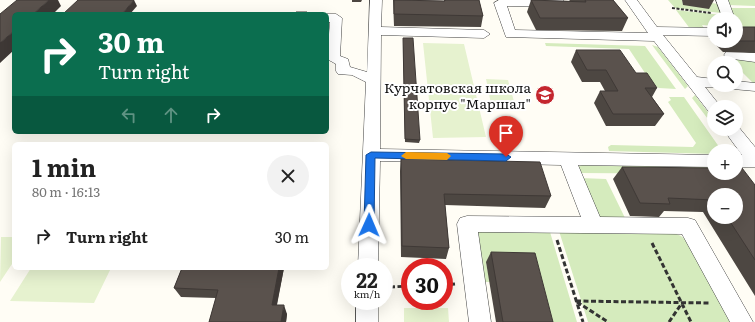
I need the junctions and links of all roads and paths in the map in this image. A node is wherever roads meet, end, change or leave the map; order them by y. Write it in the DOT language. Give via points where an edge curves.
graph roads {
  1 [pos="376,0"];
  2 [pos="557,0"];
  3 [pos="631,0"];
  4 [pos="722,0"];
  5 [pos="672,8"];
  6 [pos="726,12"];
  7 [pos="707,14"];
  8 [pos="329,18"];
  9 [pos="375,31"];
  10 [pos="707,32"];
  11 [pos="484,34"];
  12 [pos="655,34"];
  13 [pos="730,55"];
  14 [pos="755,58"];
  15 [pos="330,59"];
  16 [pos="374,80"];
  17 [pos="692,80"];
  18 [pos="707,82"];
  19 [pos="743,86"];
  20 [pos="755,87"];
  21 [pos="708,100"];
  22 [pos="736,136"];
  23 [pos="371,155"];
  24 [pos="567,158"];
  25 [pos="755,160"];
  26 [pos="707,161"];
  27 [pos="743,161"];
  28 [pos="553,225"];
  29 [pos="594,226"];
  30 [pos="644,226"];
  31 [pos="368,258"];
  32 [pos="576,301"];
  33 [pos="682,303"];
  34 [pos="731,303"];
  35 [pos="367,310"];
  36 [pos="367,322"];
  37 [pos="480,322"];
  38 [pos="583,322"];
  39 [pos="608,322"];
  40 [pos="669,322"];
  41 [pos="691,322"];
  42 [pos="742,322"];
  1 -- 9 [label="street"];
  2 -- 12 [label="street" via="559,4 500,3 510,34"];
  3 -- 12 [label="street"];
  4 -- 6 [label="street"];
  5 -- 7 [label="path"];
  8 -- 15 [label="street" via="336,18"];
  9 -- 11 [label="street"];
  9 -- 16 [label="street"];
  10 -- 12 [label="street"];
  12 -- 17 [label="street"];
  13 -- 14 [label="street"];
  15 -- 16 [label="street" via="343,62 343,71 354,71"];
  16 -- 23 [label="street"];
  17 -- 18 [label="street"];
  17 -- 21 [label="street"];
  19 -- 20 [label="street"];
  22 -- 25 [label="street"];
  23 -- 24 [label="street"];
  23 -- 31 [label="street"];
  24 -- 26 [label="street"];
  24 -- 29 [label="street"];
  25 -- 27 [label="street"];
  28 -- 29 [label="street"];
  28 -- 32 [label="path"];
  28 -- 37 [label="street" via="466,224"];
  29 -- 30 [label="street"];
  30 -- 33 [label="path"];
  30 -- 34 [label="street" via="688,226"];
  32 -- 33 [label="path"];
  32 -- 38 [label="path"];
  32 -- 39 [label="path"];
  33 -- 34 [label="path"];
  33 -- 40 [label="path"];
  33 -- 41 [label="path"];
  34 -- 42 [label="street"];
  35 -- 36 [label="street"];
}
